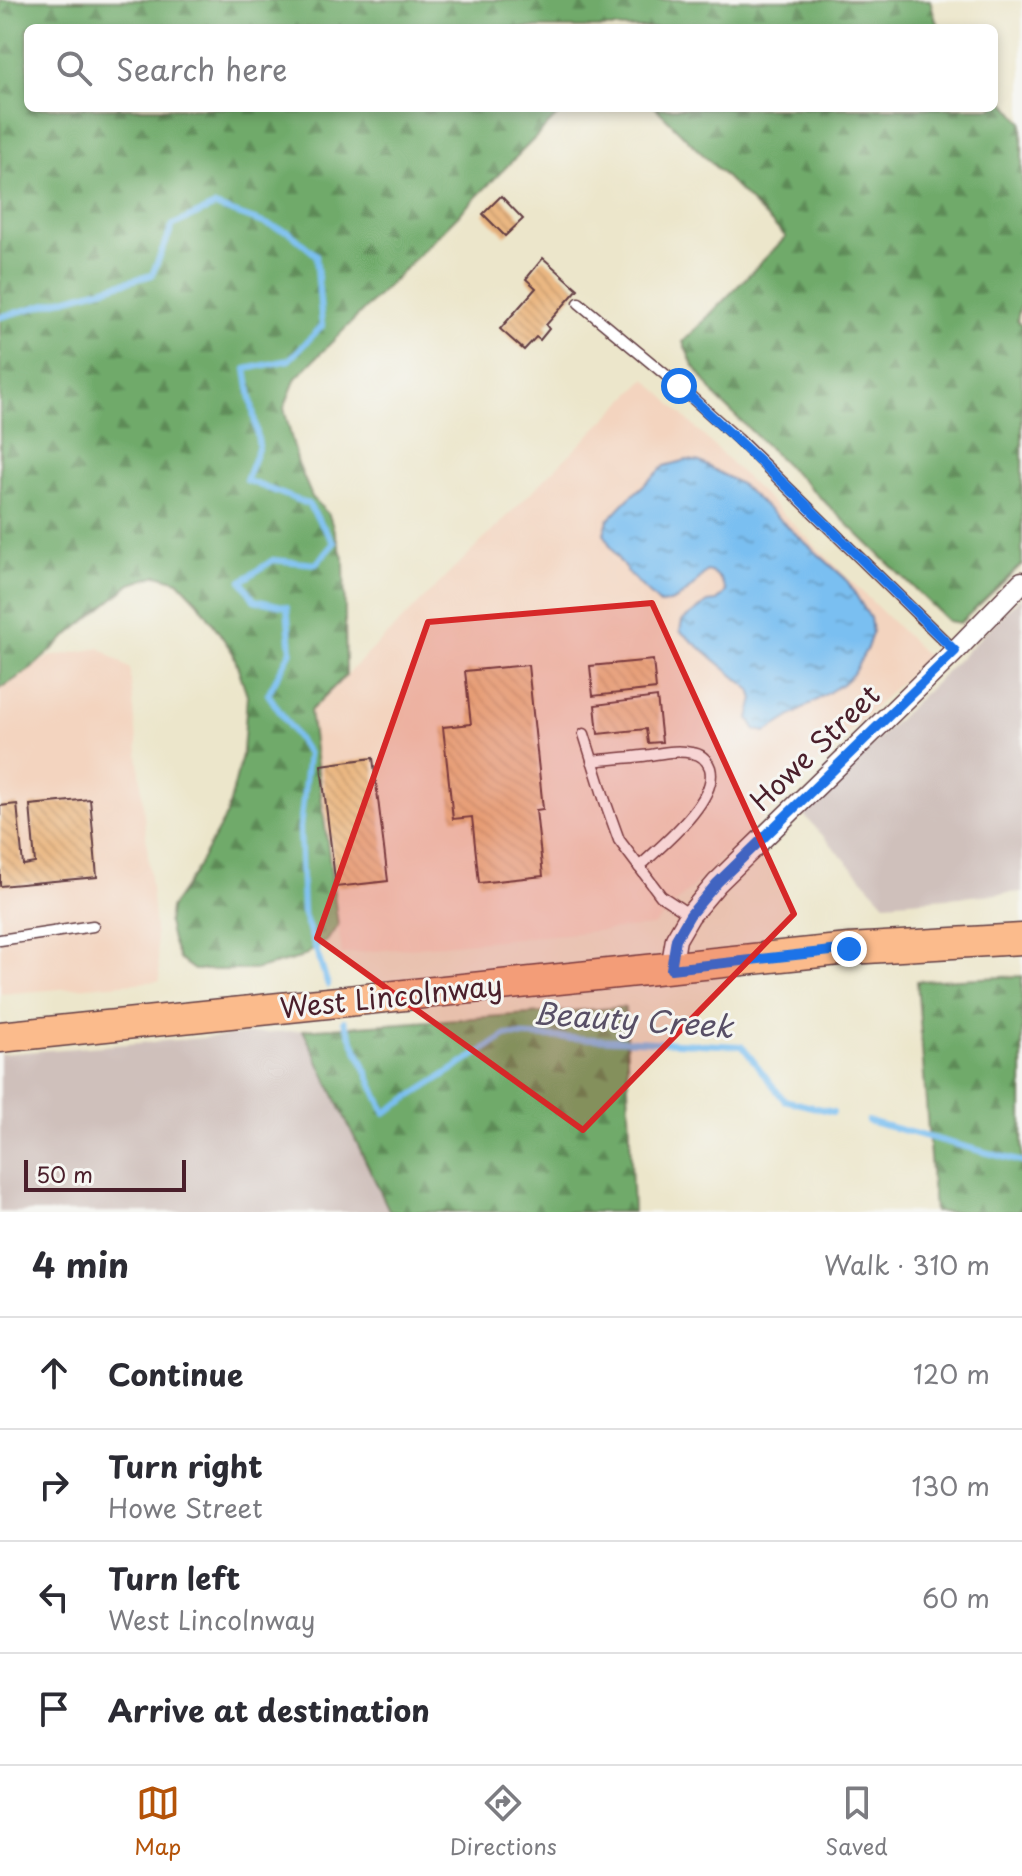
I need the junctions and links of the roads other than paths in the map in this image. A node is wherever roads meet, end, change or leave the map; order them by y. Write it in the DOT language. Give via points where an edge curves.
graph roads {
  1 [pos="579,303"];
  2 [pos="1022,582"];
  3 [pos="955,651"];
  4 [pos="584,734"];
  5 [pos="592,761"];
  6 [pos="639,867"];
  7 [pos="690,915"];
  8 [pos="93,926"];
  9 [pos="1022,939"];
  10 [pos="0,940"];
  11 [pos="671,969"];
  12 [pos="0,1037"];
  1 -- 3 [label="lane" via="738,439"];
  2 -- 3 [label="street, Howe Street"];
  3 -- 7 [label="street, Howe Street"];
  4 -- 5 [label="lane"];
  5 -- 6 [label="lane" via="619,840"];
  5 -- 6 [label="lane" via="673,751 695,753 709,765 707,792 696,811"];
  6 -- 7 [label="lane" via="661,896"];
  7 -- 11 [label="street, Howe Street" via="676,939"];
  8 -- 10 [label="lane"];
  9 -- 11 [label="main road, West Lincolnway" via="849,949"];
  11 -- 12 [label="main road, West Lincolnway"];
}
